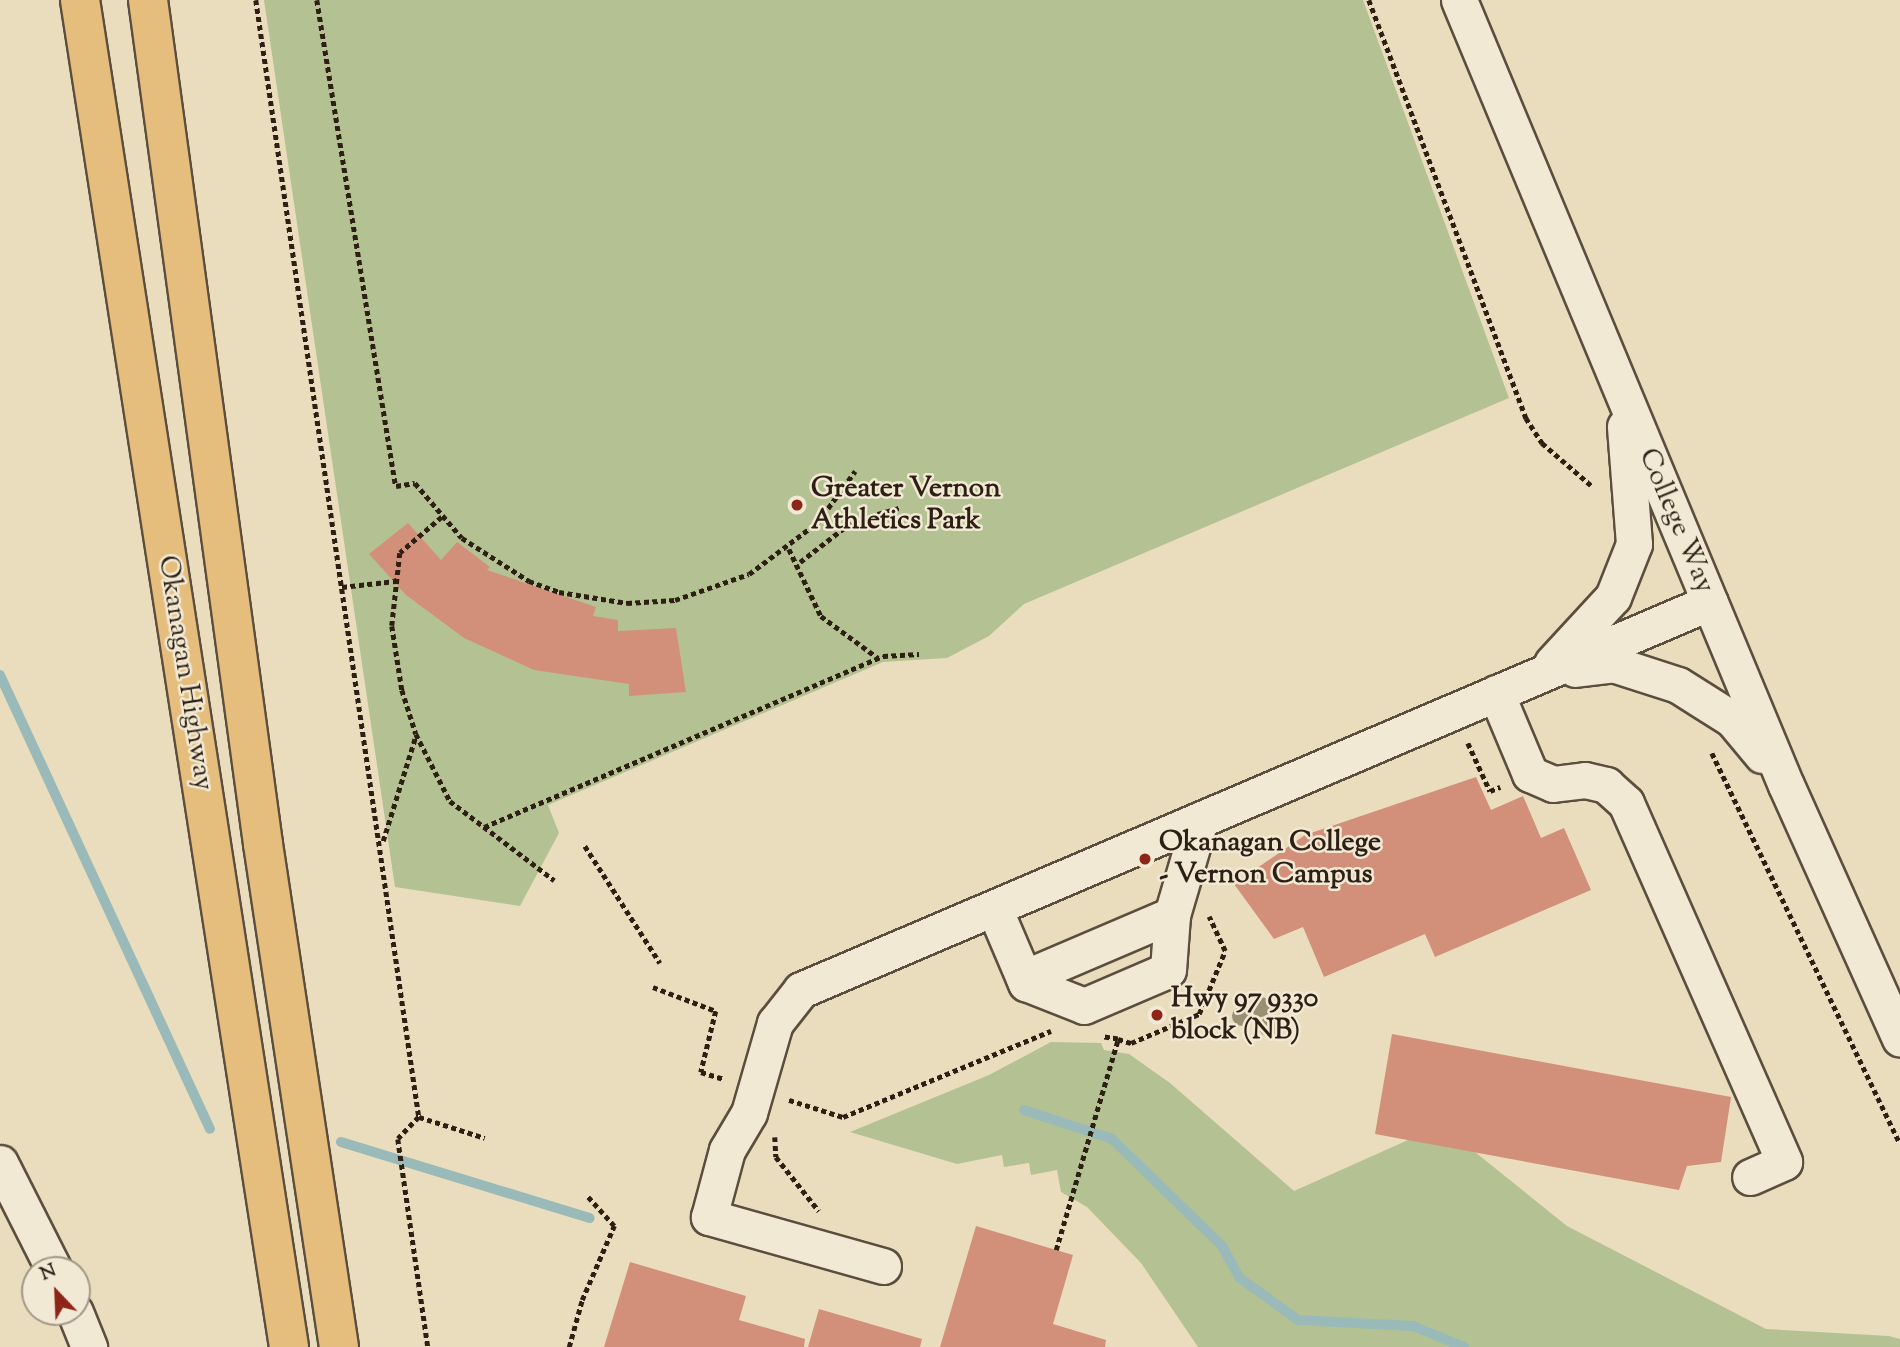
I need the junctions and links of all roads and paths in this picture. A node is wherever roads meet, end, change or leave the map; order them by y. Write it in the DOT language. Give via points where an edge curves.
graph roads {
  1 [pos="80,0"];
  2 [pos="148,0"];
  3 [pos="256,0"];
  4 [pos="317,0"];
  5 [pos="1459,0"];
  6 [pos="1622,394"];
  7 [pos="855,471"];
  8 [pos="899,508"];
  9 [pos="442,517"];
  10 [pos="789,549"];
  11 [pos="800,562"];
  12 [pos="396,581"];
  13 [pos="342,587"];
  14 [pos="1710,603"];
  15 [pos="919,654"];
  16 [pos="878,658"];
  17 [pos="1541,674"];
  18 [pos="1496,693"];
  19 [pos="416,734"];
  20 [pos="1456,748"];
  21 [pos="1530,774"];
  22 [pos="1786,785"];
  23 [pos="1200,820"];
  24 [pos="484,827"];
  25 [pos="383,843"];
  26 [pos="585,846"];
  27 [pos="554,880"];
  28 [pos="994,908"];
  29 [pos="1206,909"];
  30 [pos="1172,915"];
  31 [pos="660,963"];
  32 [pos="1024,978"];
  33 [pos="653,986"];
  34 [pos="1057,1029"];
  35 [pos="1093,1035"];
  36 [pos="1118,1039"];
  37 [pos="1900,1039"];
  38 [pos="701,1072"];
  39 [pos="786,1099"];
  40 [pos="749,1113"];
  41 [pos="419,1117"];
  42 [pos="485,1138"];
  43 [pos="0,1163"];
  44 [pos="1750,1177"];
  45 [pos="587,1196"];
  46 [pos="822,1249"];
  47 [pos="1056,1250"];
  48 [pos="47,1256"];
  49 [pos="883,1266"];
  50 [pos="81,1326"];
  51 [pos="89,1347"];
  52 [pos="289,1347"];
  53 [pos="339,1347"];
  54 [pos="428,1347"];
  55 [pos="569,1347"];
  1 -- 52 [label="highway, Okanagan Highway"];
  2 -- 53 [label="highway, Okanagan Highway" via="263,844"];
  3 -- 13 [label="path"];
  4 -- 9 [label="path" via="396,486 415,483"];
  5 -- 6 [label="street, College Way"];
  6 -- 14 [label="street, College Way"];
  6 -- 17 [label="street" via="1634,544 1613,597"];
  7 -- 10 [label="path" via="818,522"];
  8 -- 11 [label="path" via="853,521"];
  9 -- 10 [label="path" via="462,538 529,581 597,600 675,600 713,590"];
  9 -- 12 [label="path" via="400,553"];
  10 -- 11 [label="path"];
  11 -- 16 [label="path" via="821,616"];
  12 -- 13 [label="path"];
  12 -- 19 [label="path" via="391,626 401,690"];
  13 -- 25 [label="path"];
  14 -- 17 [label="street"];
  14 -- 22 [label="street, College Way"];
  15 -- 16 [label="path"];
  16 -- 24 [label="path"];
  17 -- 18 [label="street"];
  17 -- 22 [label="street" via="1613,664 1678,685 1732,719"];
  18 -- 21 [label="street"];
  18 -- 23 [label="street"];
  19 -- 24 [label="path" via="450,801"];
  19 -- 25 [label="path"];
  20 -- 21 [label="path" via="1469,743 1490,792"];
  21 -- 44 [label="street" via="1553,784 1585,779 1606,785 1626,803 1784,1162"];
  22 -- 37 [label="street, College Way"];
  23 -- 28 [label="street"];
  23 -- 30 [label="street"];
  24 -- 27 [label="path"];
  25 -- 41 [label="path"];
  26 -- 31 [label="path"];
  28 -- 32 [label="street"];
  28 -- 40 [label="street" via="801,990 775,1023"];
  29 -- 36 [label="path" via="1225,951 1199,1014 1131,1043"];
  30 -- 32 [label="street"];
  30 -- 32 [label="street" via="1168,970 1084,1006"];
  33 -- 38 [label="path" via="716,1011"];
  34 -- 39 [label="path" via="843,1117"];
  35 -- 36 [label="path"];
  36 -- 47 [label="path"];
  40 -- 46 [label="path" via="777,1139 776,1157 824,1217"];
  40 -- 46 [label="street" via="727,1150 709,1217"];
  41 -- 42 [label="path"];
  41 -- 54 [label="path" via="398,1139"];
  43 -- 48 [label="street"];
  45 -- 55 [label="path" via="614,1226 582,1300"];
  46 -- 49 [label="street"];
  50 -- 51 [label="street"];
}
